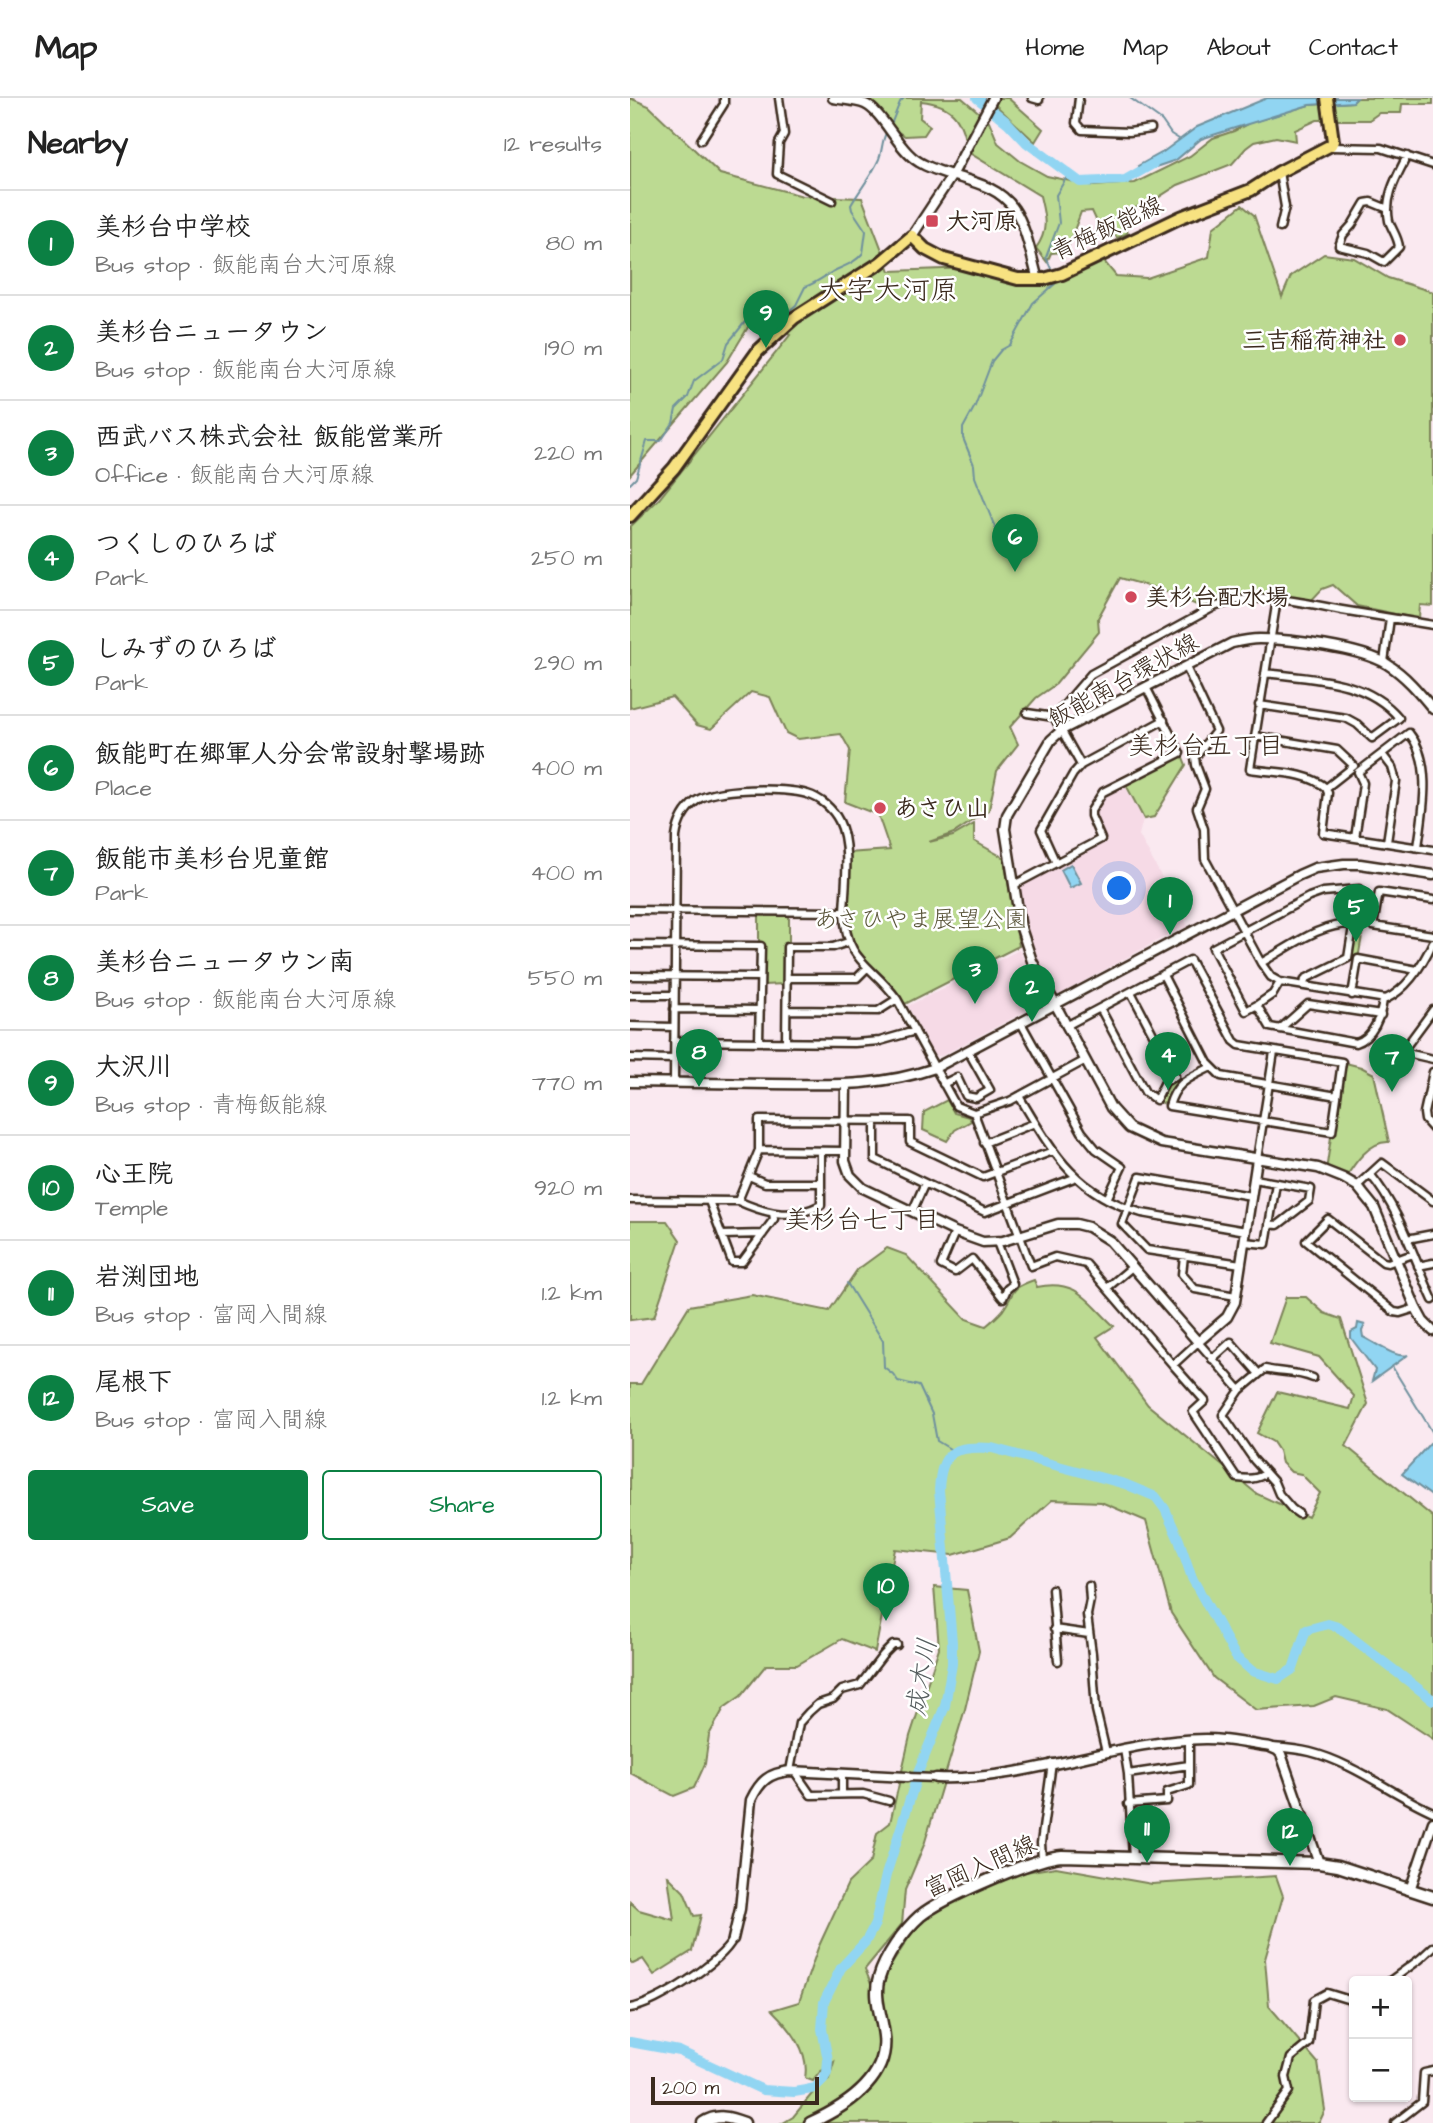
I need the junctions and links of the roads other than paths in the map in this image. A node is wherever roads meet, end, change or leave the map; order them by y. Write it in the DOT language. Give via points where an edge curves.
graph roads {
  1 [pos="724,98"];
  2 [pos="779,98"];
  3 [pos="833,98"];
  4 [pos="993,98"];
  5 [pos="1032,98"];
  6 [pos="1039,98"];
  7 [pos="1079,98"];
  8 [pos="1327,98"];
  9 [pos="846,99"];
  10 [pos="1151,129"];
  11 [pos="701,140"];
  12 [pos="1328,147"];
  13 [pos="1407,156"];
  14 [pos="1433,165"];
  15 [pos="1279,172"];
  16 [pos="953,174"];
  17 [pos="832,201"];
  18 [pos="1388,209"];
  19 [pos="1280,228"];
  20 [pos="912,236"];
  21 [pos="1043,279"];
  22 [pos="630,516"];
  23 [pos="1277,599"];
  24 [pos="1390,618"];
  25 [pos="1433,625"];
  26 [pos="1270,639"];
  27 [pos="1384,662"];
  28 [pos="1186,667"];
  29 [pos="1265,673"];
  30 [pos="1146,687"];
  31 [pos="1259,705"];
  32 [pos="1433,709"];
  33 [pos="1027,713"];
  34 [pos="1054,717"];
  35 [pos="1164,720"];
  36 [pos="1062,730"];
  37 [pos="1255,736"];
  38 [pos="1382,754"];
  39 [pos="1081,765"];
  40 [pos="1326,788"];
  41 [pos="1355,838"];
  42 [pos="1387,842"];
  43 [pos="1419,847"];
  44 [pos="1433,849"];
  45 [pos="1056,863"];
  46 [pos="1433,875"];
  47 [pos="1014,885"];
  48 [pos="1433,900"];
  49 [pos="1233,909"];
  50 [pos="630,910"];
  51 [pos="675,910"];
  52 [pos="844,912"];
  53 [pos="1354,924"];
  54 [pos="1244,931"];
  55 [pos="1433,935"];
  56 [pos="848,942"];
  57 [pos="1433,942"];
  58 [pos="630,945"];
  59 [pos="675,946"];
  60 [pos="1261,963"];
  61 [pos="867,968"];
  62 [pos="1417,970"];
  63 [pos="1163,975"];
  64 [pos="630,976"];
  65 [pos="674,976"];
  66 [pos="760,977"];
  67 [pos="787,978"];
  68 [pos="1280,982"];
  69 [pos="1304,986"];
  70 [pos="1131,992"];
  71 [pos="630,995"];
  72 [pos="674,995"];
  73 [pos="1352,995"];
  74 [pos="897,999"];
  75 [pos="1383,1000"];
  76 [pos="1055,1005"];
  77 [pos="1257,1005"];
  78 [pos="1100,1008"];
  79 [pos="674,1009"];
  80 [pos="760,1010"];
  81 [pos="787,1010"];
  82 [pos="1433,1010"];
  83 [pos="1381,1016"];
  84 [pos="1021,1023"];
  85 [pos="1066,1026"];
  86 [pos="630,1027"];
  87 [pos="674,1027"];
  88 [pos="1280,1029"];
  89 [pos="915,1031"];
  90 [pos="674,1041"];
  91 [pos="759,1042"];
  92 [pos="786,1042"];
  93 [pos="968,1051"];
  94 [pos="1274,1052"];
  95 [pos="630,1058"];
  96 [pos="674,1059"];
  97 [pos="1433,1059"];
  98 [pos="1084,1061"];
  99 [pos="1211,1067"];
  100 [pos="935,1068"];
  101 [pos="1433,1072"];
  102 [pos="1052,1079"];
  103 [pos="630,1082"];
  104 [pos="674,1083"];
  105 [pos="846,1084"];
  106 [pos="943,1084"];
  107 [pos="1269,1086"];
  108 [pos="1019,1096"];
  109 [pos="1337,1096"];
  110 [pos="974,1113"];
  111 [pos="1263,1120"];
  112 [pos="845,1121"];
  113 [pos="875,1121"];
  114 [pos="1035,1123"];
  115 [pos="1433,1129"];
  116 [pos="984,1143"];
  117 [pos="759,1150"];
  118 [pos="821,1151"];
  119 [pos="845,1151"];
  120 [pos="1053,1151"];
  121 [pos="1257,1159"];
  122 [pos="995,1173"];
  123 [pos="1370,1174"];
  124 [pos="749,1176"];
  125 [pos="1074,1178"];
  126 [pos="1254,1179"];
  127 [pos="821,1183"];
  128 [pos="925,1183"];
  129 [pos="1276,1183"];
  130 [pos="1357,1186"];
  131 [pos="1251,1196"];
  132 [pos="1107,1199"];
  133 [pos="630,1200"];
  134 [pos="709,1201"];
  135 [pos="738,1201"];
  136 [pos="1433,1201"];
  137 [pos="1007,1204"];
  138 [pos="1128,1209"];
  139 [pos="912,1212"];
  140 [pos="774,1213"];
  141 [pos="1269,1224"];
  142 [pos="1246,1231"];
  143 [pos="955,1232"];
  144 [pos="763,1234"];
  145 [pos="1433,1234"];
  146 [pos="722,1235"];
  147 [pos="1019,1237"];
  148 [pos="1407,1239"];
  149 [pos="997,1242"];
  150 [pos="1244,1242"];
  151 [pos="1413,1254"];
  152 [pos="1184,1256"];
  153 [pos="1396,1260"];
  154 [pos="1433,1263"];
  155 [pos="1241,1264"];
  156 [pos="1418,1266"];
  157 [pos="1132,1267"];
  158 [pos="1107,1288"];
  159 [pos="1236,1296"];
  160 [pos="1433,1298"];
  161 [pos="1416,1308"];
  162 [pos="1433,1331"];
  163 [pos="1198,1342"];
  164 [pos="1212,1359"];
  165 [pos="1172,1364"];
  166 [pos="1259,1374"];
  167 [pos="1313,1378"];
  168 [pos="1240,1391"];
  169 [pos="1266,1473"];
  170 [pos="1299,1514"];
  171 [pos="1089,1586"];
  172 [pos="1052,1589"];
  173 [pos="1055,1629"];
  174 [pos="1089,1634"];
  175 [pos="897,1645"];
  176 [pos="1058,1661"];
  177 [pos="1189,1740"];
  178 [pos="1270,1747"];
  179 [pos="1124,1749"];
  180 [pos="1106,1752"];
  181 [pos="1052,1763"];
  182 [pos="1189,1765"];
  183 [pos="792,1772"];
  184 [pos="842,1774"];
  185 [pos="1128,1774"];
  186 [pos="907,1777"];
  187 [pos="936,1778"];
  188 [pos="842,1794"];
  189 [pos="889,1801"];
  190 [pos="1128,1804"];
  191 [pos="1433,1812"];
  192 [pos="1433,1822"];
  193 [pos="1133,1858"];
  194 [pos="1042,1859"];
  195 [pos="1319,1863"];
  196 [pos="1410,1890"];
  197 [pos="1433,1897"];
  198 [pos="733,1939"];
  199 [pos="1433,1947"];
  200 [pos="1396,1976"];
  201 [pos="1349,2000"];
  202 [pos="630,2008"];
  203 [pos="1433,2071"];
  204 [pos="703,2123"];
  205 [pos="744,2123"];
  206 [pos="810,2123"];
  207 [pos="1266,2123"];
  208 [pos="1395,2123"];
  1 -- 11 [label="street"];
  2 -- 17 [label="street" via="784,134 777,174"];
  3 -- 9 [label="street"];
  4 -- 16 [label="street"];
  5 -- 6 [label="street"];
  7 -- 10 [label="street" via="1076,123 1082,130"];
  8 -- 12 [label="main road" via="1333,143"];
  9 -- 16 [label="street" via="869,106 918,162"];
  12 -- 13 [label="street" via="1374,147"];
  12 -- 15 [label="main road, 青梅飯能線"];
  13 -- 14 [label="street"];
  13 -- 18 [label="street" via="1391,189"];
  15 -- 19 [label="street" via="1285,207"];
  15 -- 21 [label="main road, 青梅飯能線" via="1251,190"];
  16 -- 20 [label="street"];
  16 -- 21 [label="street" via="986,188 1014,208"];
  18 -- 18 [label="street" via="1399,247 1384,262 1339,246 1365,203"];
  20 -- 21 [label="main road, 青梅飯能線" via="944,259 1018,279"];
  20 -- 22 [label="main road" via="769,340 674,468"];
  23 -- 24 [label="street"];
  23 -- 26 [label="street"];
  23 -- 34 [label="street" via="1247,598 1214,607 1091,674"];
  24 -- 25 [label="street"];
  24 -- 27 [label="street"];
  26 -- 27 [label="street, 飯能南台環状線" via="1357,652"];
  26 -- 28 [label="street, 飯能南台環状線" via="1232,643"];
  26 -- 29 [label="street"];
  27 -- 32 [label="street, 飯能南台環状線" via="1416,687"];
  28 -- 30 [label="street, 飯能南台環状線"];
  28 -- 49 [label="street" via="1215,727 1212,738 1195,757 1205,789 1198,813 1204,825 1205,859"];
  29 -- 31 [label="street"];
  29 -- 31 [label="street" via="1360,689 1378,698 1399,718 1372,738 1346,718"];
  30 -- 35 [label="street"];
  30 -- 36 [label="street, 飯能南台環状線"];
  31 -- 37 [label="street"];
  33 -- 34 [label="street"];
  34 -- 36 [label="street"];
  35 -- 39 [label="street"];
  35 -- 45 [label="street" via="1180,752 1103,792 1091,811 1101,839"];
  36 -- 39 [label="street"];
  36 -- 47 [label="street, 飯能南台環状線" via="1051,740 1007,815 1005,841"];
  37 -- 40 [label="street" via="1250,769 1303,777"];
  37 -- 40 [label="street" via="1338,750 1354,766"];
  38 -- 41 [label="street" via="1359,772 1363,783"];
  38 -- 42 [label="street" via="1396,782"];
  38 -- 43 [label="street" via="1409,733 1426,762"];
  39 -- 45 [label="street" via="1043,824 1043,838"];
  40 -- 41 [label="street" via="1323,833"];
  41 -- 42 [label="street"];
  42 -- 43 [label="street"];
  43 -- 44 [label="street"];
  45 -- 47 [label="street"];
  46 -- 49 [label="street" via="1360,864 1329,865"];
  47 -- 76 [label="street, 飯能南台環状線" via="1028,951"];
  48 -- 55 [label="street" via="1379,892 1373,926"];
  49 -- 54 [label="street"];
  49 -- 76 [label="street"];
  50 -- 51 [label="street"];
  51 -- 52 [label="street"];
  51 -- 52 [label="street" via="676,837 688,808 710,793 793,791 818,799 839,821 845,849"];
  51 -- 59 [label="street"];
  52 -- 56 [label="street"];
  53 -- 54 [label="street" via="1359,889 1339,889 1310,897"];
  53 -- 60 [label="street" via="1324,929"];
  53 -- 69 [label="street" via="1348,958 1305,979"];
  54 -- 60 [label="street"];
  54 -- 77 [label="street" via="1213,948 1246,1011"];
  56 -- 61 [label="street"];
  56 -- 67 [label="street" via="833,947 787,947"];
  57 -- 62 [label="street"];
  58 -- 59 [label="street"];
  59 -- 65 [label="street"];
  59 -- 66 [label="street" via="761,946"];
  60 -- 68 [label="street"];
  61 -- 67 [label="street" via="857,978"];
  61 -- 74 [label="street"];
  62 -- 73 [label="street" via="1359,959"];
  62 -- 75 [label="street" via="1396,994"];
  63 -- 70 [label="street"];
  63 -- 94 [label="street" via="1190,960 1234,1041"];
  63 -- 99 [label="street"];
  64 -- 65 [label="street"];
  65 -- 66 [label="street"];
  65 -- 72 [label="street"];
  66 -- 80 [label="street"];
  67 -- 81 [label="street"];
  68 -- 69 [label="street"];
  68 -- 77 [label="street" via="1273,995"];
  69 -- 73 [label="street"];
  70 -- 78 [label="street"];
  70 -- 78 [label="street" via="1175,1076 1165,1082 1156,1100 1145,1092"];
  71 -- 72 [label="street"];
  72 -- 79 [label="street"];
  73 -- 75 [label="street"];
  74 -- 81 [label="street" via="878,1011"];
  74 -- 89 [label="street"];
  75 -- 83 [label="street"];
  76 -- 84 [label="street"];
  76 -- 85 [label="street, 飯能南台環状線"];
  77 -- 88 [label="street" via="1270,1027"];
  78 -- 85 [label="street"];
  79 -- 80 [label="street"];
  79 -- 87 [label="street"];
  80 -- 91 [label="street"];
  81 -- 92 [label="street"];
  82 -- 97 [label="street" via="1402,1052"];
  83 -- 88 [label="street" via="1308,1004"];
  83 -- 88 [label="street" via="1367,1037 1356,1043"];
  84 -- 93 [label="street"];
  84 -- 102 [label="street"];
  85 -- 98 [label="street, 飯能南台環状線"];
  86 -- 87 [label="street"];
  87 -- 90 [label="street"];
  89 -- 92 [label="street" via="880,1041"];
  89 -- 100 [label="street"];
  90 -- 91 [label="street"];
  90 -- 96 [label="street"];
  91 -- 92 [label="street"];
  93 -- 100 [label="street"];
  93 -- 106 [label="street" via="990,1090 976,1098 967,1096 957,1077"];
  94 -- 107 [label="street"];
  94 -- 109 [label="street" via="1342,1062"];
  95 -- 96 [label="street"];
  96 -- 104 [label="street"];
  98 -- 102 [label="street"];
  98 -- 121 [label="street, 飯能南台環状線" via="1111,1108 1142,1136"];
  99 -- 107 [label="street" via="1229,1079"];
  99 -- 111 [label="street" via="1180,1084 1169,1106"];
  100 -- 105 [label="street" via="886,1082"];
  100 -- 106 [label="street"];
  101 -- 115 [label="street" via="1424,1113"];
  102 -- 108 [label="street"];
  102 -- 132 [label="street" via="1082,1132 1096,1149 1122,1167"];
  103 -- 104 [label="street"];
  104 -- 105 [label="street"];
  105 -- 112 [label="street"];
  106 -- 110 [label="street" via="958,1109"];
  107 -- 109 [label="street"];
  107 -- 111 [label="street"];
  108 -- 110 [label="street"];
  108 -- 114 [label="street"];
  109 -- 111 [label="street" via="1332,1132"];
  110 -- 116 [label="street"];
  111 -- 121 [label="street"];
  112 -- 113 [label="street"];
  112 -- 117 [label="street" via="759,1120"];
  112 -- 119 [label="street"];
  113 -- 122 [label="street" via="910,1121 910,1142 983,1177"];
  113 -- 128 [label="street" via="875,1159"];
  114 -- 116 [label="street"];
  114 -- 120 [label="street"];
  116 -- 122 [label="street"];
  117 -- 118 [label="street"];
  117 -- 124 [label="street"];
  118 -- 119 [label="street"];
  118 -- 127 [label="street"];
  119 -- 139 [label="street" via="846,1168 856,1183"];
  120 -- 122 [label="street"];
  120 -- 125 [label="street"];
  121 -- 126 [label="street"];
  121 -- 130 [label="street, 飯能南台環状線" via="1318,1168"];
  122 -- 137 [label="street"];
  123 -- 130 [label="street"];
  123 -- 136 [label="street" via="1382,1163"];
  123 -- 148 [label="street" via="1387,1193"];
  124 -- 127 [label="street" via="765,1182"];
  124 -- 135 [label="street"];
  125 -- 132 [label="street"];
  125 -- 137 [label="street"];
  126 -- 129 [label="street"];
  126 -- 131 [label="street"];
  127 -- 140 [label="street" via="821,1205 806,1213"];
  128 -- 137 [label="street" via="985,1212"];
  128 -- 139 [label="street"];
  129 -- 141 [label="street"];
  129 -- 141 [label="street" via="1311,1188 1309,1201 1278,1224"];
  130 -- 153 [label="street, 飯能南台環状線" via="1374,1207"];
  131 -- 138 [label="street" via="1140,1177"];
  131 -- 142 [label="street"];
  132 -- 138 [label="street"];
  133 -- 134 [label="street"];
  134 -- 135 [label="street"];
  134 -- 146 [label="street"];
  135 -- 140 [label="street"];
  137 -- 147 [label="street"];
  138 -- 142 [label="street"];
  138 -- 152 [label="street" via="1122,1224 1147,1250"];
  139 -- 143 [label="street"];
  140 -- 144 [label="street"];
  141 -- 150 [label="street" via="1266,1244"];
  142 -- 150 [label="street"];
  143 -- 149 [label="street"];
  143 -- 149 [label="street" via="941,1265 955,1272 972,1259 1003,1298 1013,1284"];
  144 -- 146 [label="street"];
  144 -- 146 [label="street" via="742,1262 732,1262"];
  145 -- 148 [label="street"];
  147 -- 149 [label="street"];
  147 -- 157 [label="street" via="1058,1224 1083,1226 1105,1237"];
  147 -- 158 [label="street" via="1031,1266 1055,1256 1086,1264"];
  148 -- 151 [label="street"];
  150 -- 155 [label="street"];
  151 -- 153 [label="street"];
  151 -- 156 [label="street"];
  152 -- 155 [label="street"];
  152 -- 159 [label="street" via="1182,1273 1195,1289"];
  153 -- 161 [label="street, 飯能南台環状線"];
  153 -- 161 [label="street" via="1383,1262 1328,1219 1306,1241 1394,1312"];
  154 -- 156 [label="street"];
  155 -- 159 [label="street"];
  156 -- 160 [label="street"];
  157 -- 158 [label="street"];
  157 -- 163 [label="street"];
  158 -- 165 [label="street"];
  159 -- 163 [label="street" via="1227,1317"];
  161 -- 162 [label="street, 飯能南台環状線"];
  163 -- 164 [label="street"];
  163 -- 165 [label="street"];
  164 -- 166 [label="street" via="1231,1342"];
  164 -- 168 [label="street"];
  165 -- 169 [label="street" via="1205,1401 1193,1412 1237,1478"];
  166 -- 167 [label="street" via="1265,1369"];
  166 -- 168 [label="street"];
  168 -- 169 [label="street" via="1223,1415"];
  169 -- 170 [label="street"];
  171 -- 174 [label="street"];
  172 -- 173 [label="street"];
  173 -- 174 [label="street"];
  173 -- 176 [label="street"];
  174 -- 180 [label="street" via="1096,1710"];
  175 -- 183 [label="street" via="892,1645 860,1685 842,1690 808,1712 799,1723"];
  177 -- 178 [label="street" via="1219,1739"];
  177 -- 179 [label="street"];
  177 -- 182 [label="street"];
  178 -- 191 [label="street" via="1311,1752"];
  178 -- 195 [label="street" via="1278,1750 1285,1766"];
  179 -- 180 [label="street"];
  179 -- 185 [label="street"];
  180 -- 181 [label="street"];
  181 -- 187 [label="street" via="969,1778"];
  181 -- 194 [label="street"];
  182 -- 185 [label="street"];
  182 -- 190 [label="street" via="1189,1785 1167,1791 1167,1801"];
  183 -- 184 [label="street"];
  183 -- 188 [label="street" via="811,1795"];
  183 -- 198 [label="street" via="766,1778 751,1800"];
  184 -- 186 [label="street"];
  184 -- 188 [label="street"];
  185 -- 190 [label="street"];
  186 -- 187 [label="street"];
  188 -- 189 [label="street"];
  190 -- 193 [label="street"];
  192 -- 196 [label="street"];
  193 -- 194 [label="main road, 富岡入間線"];
  193 -- 195 [label="main road, 富岡入間線"];
  194 -- 206 [label="main road, 富岡入間線" via="946,1900 918,1918 880,1976 877,1993 884,2045 878,2068 853,2099"];
  195 -- 196 [label="main road, 富岡入間線"];
  196 -- 197 [label="main road, 富岡入間線"];
  198 -- 202 [label="street" via="724,1953 654,2001"];
  199 -- 200 [label="street"];
  201 -- 207 [label="street" via="1327,1993 1314,2000 1309,2043 1292,2058 1286,2077 1289,2091"];
  203 -- 208 [label="street" via="1424,2073 1422,2102"];
  204 -- 205 [label="main road" via="722,2117"];
}
